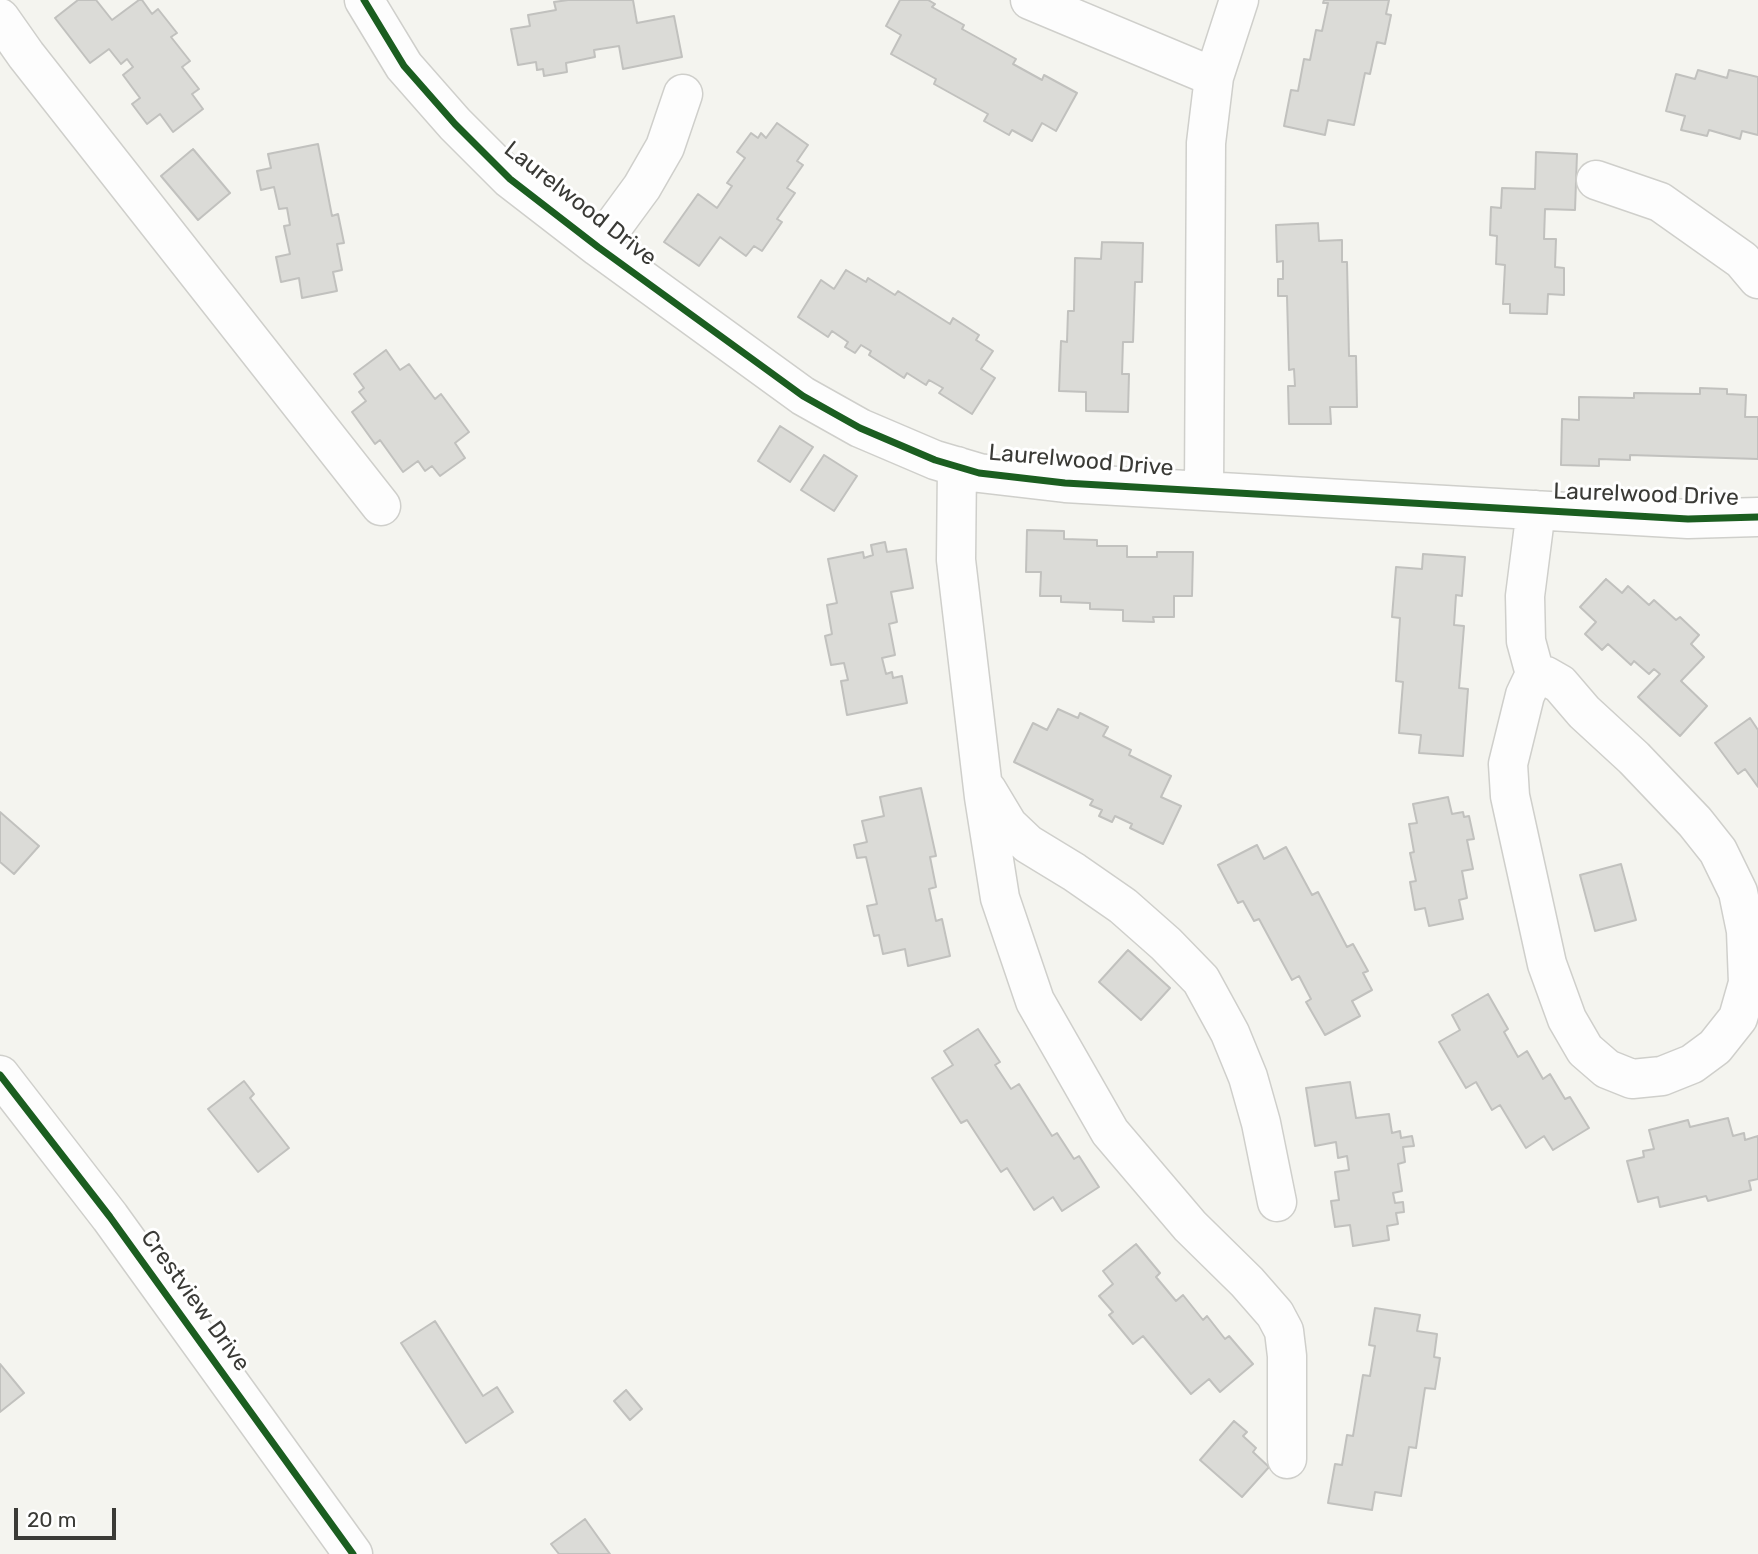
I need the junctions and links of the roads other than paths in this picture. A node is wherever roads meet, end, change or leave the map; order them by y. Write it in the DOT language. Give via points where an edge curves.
graph roads {
  1 [pos="364,0"];
  2 [pos="1030,0"];
  3 [pos="1239,0"];
  4 [pos="0,18"];
  5 [pos="1214,77"];
  6 [pos="683,94"];
  7 [pos="1596,180"];
  8 [pos="598,247"];
  9 [pos="1758,279"];
  10 [pos="957,466"];
  11 [pos="1204,491"];
  12 [pos="381,506"];
  13 [pos="1536,510"];
  14 [pos="1758,517"];
  15 [pos="1535,674"];
  16 [pos="983,783"];
  17 [pos="0,1075"];
  18 [pos="1278,1202"];
  19 [pos="1287,1459"];
  20 [pos="353,1554"];
  1 -- 8 [label="street, Laurelwood Drive" via="404,66 454,124 510,179"];
  2 -- 5 [label="street"];
  3 -- 5 [label="street"];
  4 -- 12 [label="street"];
  5 -- 11 [label="street" via="1206,143"];
  6 -- 8 [label="street" via="665,147"];
  7 -- 9 [label="street" via="1660,202 1742,260"];
  8 -- 10 [label="street, Laurelwood Drive" via="803,396 860,428"];
  10 -- 11 [label="street, Laurelwood Drive" via="1020,478"];
  10 -- 16 [label="street" via="956,560"];
  11 -- 13 [label="street, Laurelwood Drive"];
  13 -- 14 [label="street, Laurelwood Drive" via="1688,519"];
  13 -- 15 [label="street" via="1525,596 1526,640"];
  15 -- 15 [label="street" via="1525,695 1508,764 1510,796 1547,964 1567,1019 1585,1050 1607,1069 1632,1079 1662,1076 1692,1065 1738,1018 1748,983 1746,931 1738,892 1718,851 1695,822 1560,684"];
  16 -- 18 [label="street" via="1021,838 1123,906 1200,981 1230,1033 1248,1077"];
  16 -- 19 [label="street" via="1000,898 1035,1001 1110,1132 1189,1226 1275,1314 1284,1331"];
  17 -- 20 [label="street, Crestview Drive" via="110,1217"];
}
